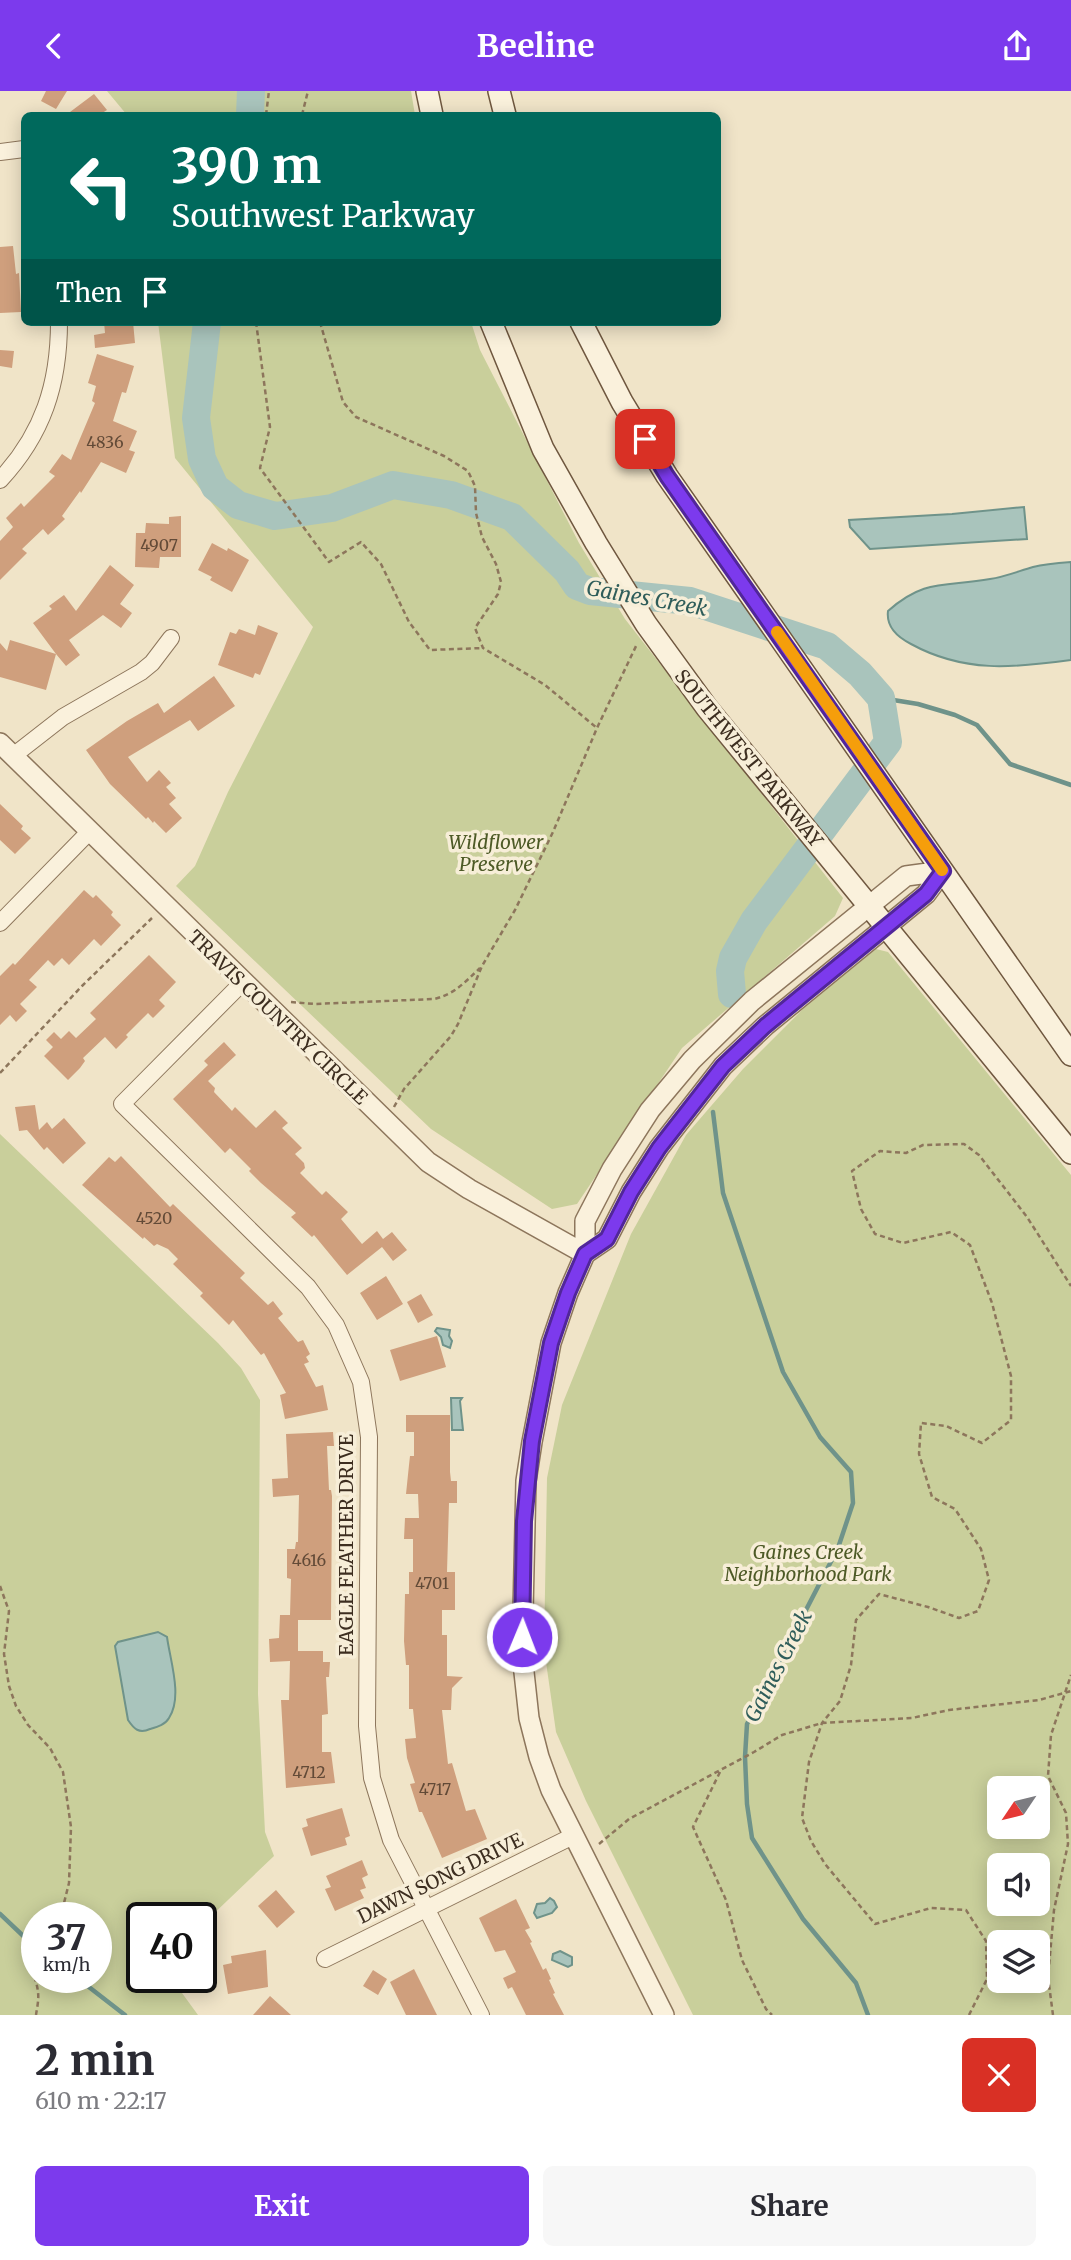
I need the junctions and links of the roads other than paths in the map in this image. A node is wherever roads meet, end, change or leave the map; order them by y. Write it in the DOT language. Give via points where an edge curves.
graph roads {
  1 [pos="427,91"];
  2 [pos="499,91"];
  3 [pos="431,112"];
  4 [pos="505,112"];
  5 [pos="21,149"];
  6 [pos="0,152"];
  7 [pos="59,326"];
  8 [pos="493,326"];
  9 [pos="582,326"];
  10 [pos="0,480"];
  11 [pos="171,638"];
  12 [pos="6,749"];
  13 [pos="90,831"];
  14 [pos="943,871"];
  15 [pos="868,905"];
  16 [pos="0,923"];
  17 [pos="885,928"];
  18 [pos="243,982"];
  19 [pos="1071,1055"];
  20 [pos="1071,1153"];
  21 [pos="585,1254"];
  22 [pos="573,1836"];
  23 [pos="426,1907"];
  24 [pos="325,1959"];
  25 [pos="481,2015"];
  26 [pos="664,2015"];
  1 -- 3 [label="main road"];
  2 -- 4 [label="main road"];
  5 -- 6 [label="street"];
  7 -- 10 [label="street" via="57,371 47,405 33,435"];
  8 -- 15 [label="main road, SOUTHWEST PARKWAY" via="543,449 642,617 707,708"];
  9 -- 14 [label="main road" via="667,476"];
  11 -- 12 [label="street" via="141,672"];
  12 -- 13 [label="street, TRAVIS COUNTRY CIRCLE"];
  13 -- 16 [label="street"];
  13 -- 18 [label="street, TRAVIS COUNTRY CIRCLE"];
  14 -- 15 [label="street" via="906,876"];
  14 -- 17 [label="street" via="926,894"];
  14 -- 19 [label="main road"];
  15 -- 17 [label="main road, SOUTHWEST PARKWAY"];
  15 -- 21 [label="street" via="752,1001 650,1110 585,1221"];
  17 -- 20 [label="main road, SOUTHWEST PARKWAY"];
  17 -- 21 [label="street" via="723,1066 659,1148 607,1239"];
  18 -- 21 [label="street, TRAVIS COUNTRY CIRCLE" via="428,1162"];
  18 -- 23 [label="street, EAGLE FEATHER DRIVE" via="122,1104 308,1287 336,1325 360,1382 369,1437 367,1726 372,1778 391,1839"];
  21 -- 22 [label="street" via="551,1343 526,1481 524,1546 522,1654 529,1718 538,1757"];
  22 -- 23 [label="street, DAWN SONG DRIVE"];
  22 -- 26 [label="street"];
  23 -- 24 [label="street, DAWN SONG DRIVE"];
  23 -- 25 [label="street, EAGLE FEATHER DRIVE"];
}
